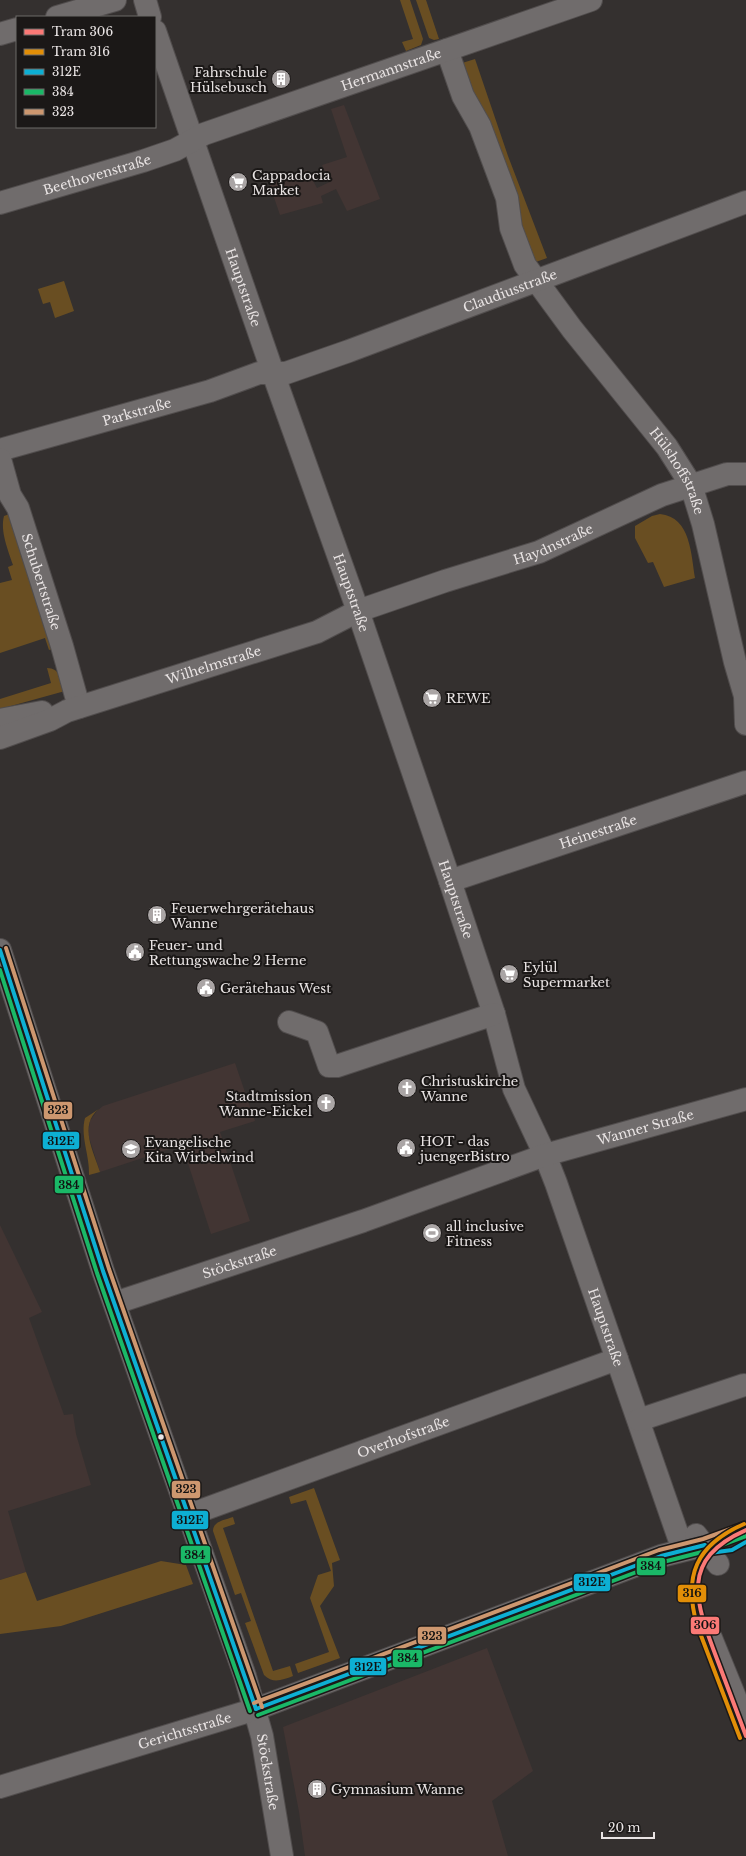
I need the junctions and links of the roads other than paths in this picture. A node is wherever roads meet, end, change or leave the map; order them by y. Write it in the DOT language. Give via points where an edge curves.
graph roads {
  1 [pos="115,0"];
  2 [pos="145,0"];
  3 [pos="591,0"];
  4 [pos="60,16"];
  5 [pos="150,16"];
  6 [pos="16,29"];
  7 [pos="0,34"];
  8 [pos="156,34"];
  9 [pos="447,50"];
  10 [pos="192,141"];
  11 [pos="746,202"];
  12 [pos="0,203"];
  13 [pos="537,280"];
  14 [pos="273,373"];
  15 [pos="0,450"];
  16 [pos="0,459"];
  17 [pos="746,474"];
  18 [pos="691,485"];
  19 [pos="358,611"];
  20 [pos="746,697"];
  21 [pos="73,709"];
  22 [pos="0,720"];
  23 [pos="746,724"];
  24 [pos="0,738"];
  25 [pos="746,782"];
  26 [pos="450,881"];
  27 [pos="0,950"];
  28 [pos="494,1014"];
  29 [pos="289,1022"];
  30 [pos="746,1099"];
  31 [pos="545,1155"];
  32 [pos="115,1303"];
  33 [pos="617,1359"];
  34 [pos="744,1385"];
  35 [pos="638,1420"];
  36 [pos="665,1499"];
  37 [pos="189,1515"];
  38 [pos="683,1550"];
  39 [pos="711,1554"];
  40 [pos="711,1638"];
  41 [pos="256,1709"];
  42 [pos="746,1724"];
  43 [pos="0,1787"];
  44 [pos="282,1856"];
  1 -- 4 [label="street"];
  2 -- 5 [label="street"];
  3 -- 9 [label="street, Hermannstraße"];
  6 -- 7 [label="street"];
  8 -- 10 [label="street, Hauptstraße"];
  9 -- 10 [label="street, Hermannstraße" via="204,134"];
  9 -- 13 [label="street, Hülshoffstraße" via="463,96 480,126 507,198 511,228 525,266"];
  10 -- 12 [label="street, Beethovenstraße" via="143,161"];
  10 -- 14 [label="street, Hauptstraße"];
  11 -- 13 [label="street, Claudiusstraße"];
  13 -- 14 [label="street, Claudiusstraße" via="286,373"];
  13 -- 18 [label="street, Hülshoffstraße" via="572,329 667,447"];
  14 -- 15 [label="street, Parkstraße" via="259,373 210,391"];
  14 -- 19 [label="street, Hauptstraße"];
  16 -- 21 [label="street, Schubertstraße" via="64,656"];
  17 -- 18 [label="street, Haydnstraße" via="727,474"];
  18 -- 19 [label="street, Haydnstraße" via="649,501 539,552"];
  18 -- 20 [label="street, Hülshoffstraße"];
  19 -- 21 [label="street, Wilhelmstraße" via="317,632"];
  19 -- 26 [label="street, Hauptstraße"];
  20 -- 23 [label="street, Hülshoffstraße"];
  21 -- 22 [label="street, Wilhelmstraße" via="43,711"];
  21 -- 24 [label="street, Wilhelmstraße"];
  25 -- 26 [label="street, Heinestraße"];
  26 -- 28 [label="street, Hauptstraße"];
  27 -- 32 [label="street, Stöckstraße"];
  28 -- 29 [label="street" via="336,1066 329,1066 317,1032"];
  28 -- 31 [label="street, Hauptstraße" via="514,1089"];
  30 -- 31 [label="street, Wanner Straße"];
  31 -- 32 [label="street, Stöckstraße" via="363,1221"];
  31 -- 33 [label="street, Hauptstraße"];
  32 -- 37 [label="street, Stöckstraße"];
  33 -- 35 [label="street, Hauptstraße"];
  33 -- 37 [label="street, Overhofstraße"];
  34 -- 35 [label="street"];
  35 -- 36 [label="street, Hauptstraße"];
  36 -- 38 [label="street, Hauptstraße"];
  36 -- 39 [label="street, Hauptstraße"];
  37 -- 41 [label="street, Stöckstraße"];
  38 -- 39 [label="street, Gerichtsstraße"];
  38 -- 41 [label="street, Gerichtsstraße" via="661,1556"];
  40 -- 42 [label="street"];
  41 -- 43 [label="street, Gerichtsstraße"];
  41 -- 44 [label="street, Stöckstraße"];
}
